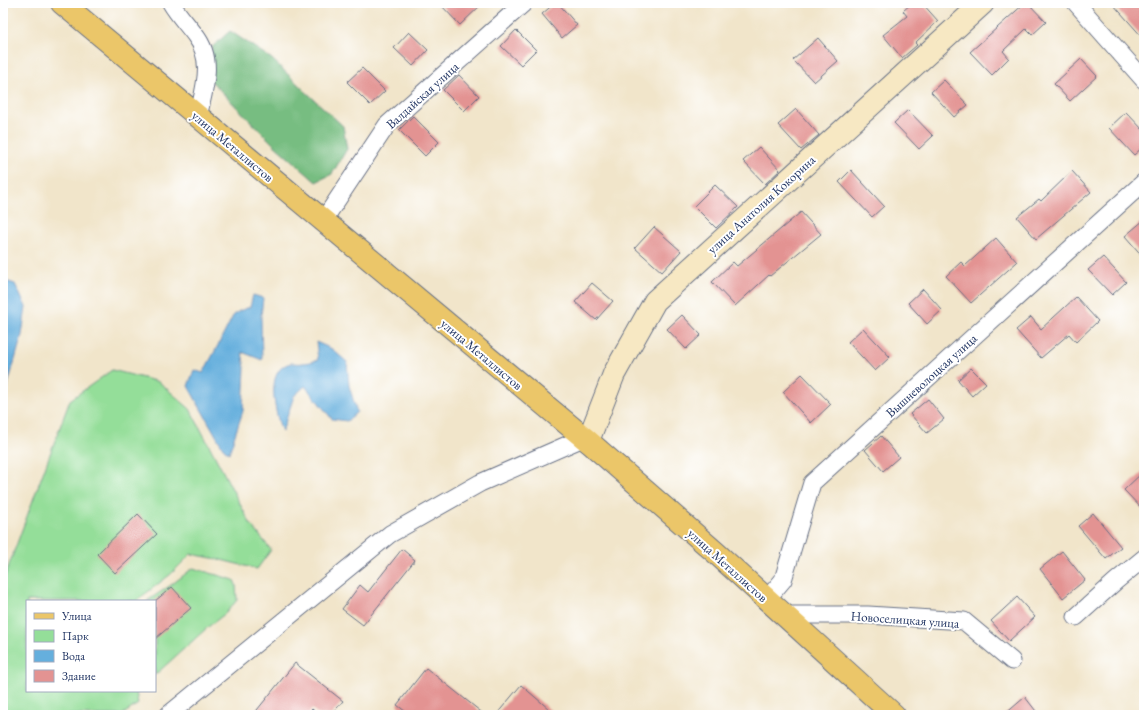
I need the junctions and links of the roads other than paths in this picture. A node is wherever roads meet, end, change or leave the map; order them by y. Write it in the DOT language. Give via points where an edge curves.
graph roads {
  1 [pos="62,3"];
  2 [pos="171,3"];
  3 [pos="524,3"];
  4 [pos="983,3"];
  5 [pos="1076,3"];
  6 [pos="1144,80"];
  7 [pos="198,117"];
  8 [pos="1144,182"];
  9 [pos="323,222"];
  10 [pos="586,440"];
  11 [pos="1144,558"];
  12 [pos="767,599"];
  13 [pos="784,615"];
  14 [pos="1076,617"];
  15 [pos="1012,661"];
  16 [pos="168,715"];
  17 [pos="894,715"];
  1 -- 7 [label="main road, улица Металлистов"];
  2 -- 7 [label="street" via="196,36 207,63 208,72"];
  3 -- 9 [label="street, Валдайская улица" via="387,125"];
  4 -- 10 [label="street, улица Анатолия Кокорина" via="655,301 614,374"];
  5 -- 6 [label="street"];
  7 -- 9 [label="main road, улица Металлистов"];
  8 -- 12 [label="street, Вышневолоцкая улица" via="812,484 784,580"];
  9 -- 10 [label="main road, улица Металлистов"];
  10 -- 12 [label="main road, улица Металлистов"];
  10 -- 16 [label="street" via="480,483 390,534"];
  11 -- 14 [label="street"];
  12 -- 13 [label="main road, улица Металлистов"];
  13 -- 15 [label="street, Новоселицкая улица" via="868,615 964,621"];
  13 -- 17 [label="main road, улица Металлистов"];
}
